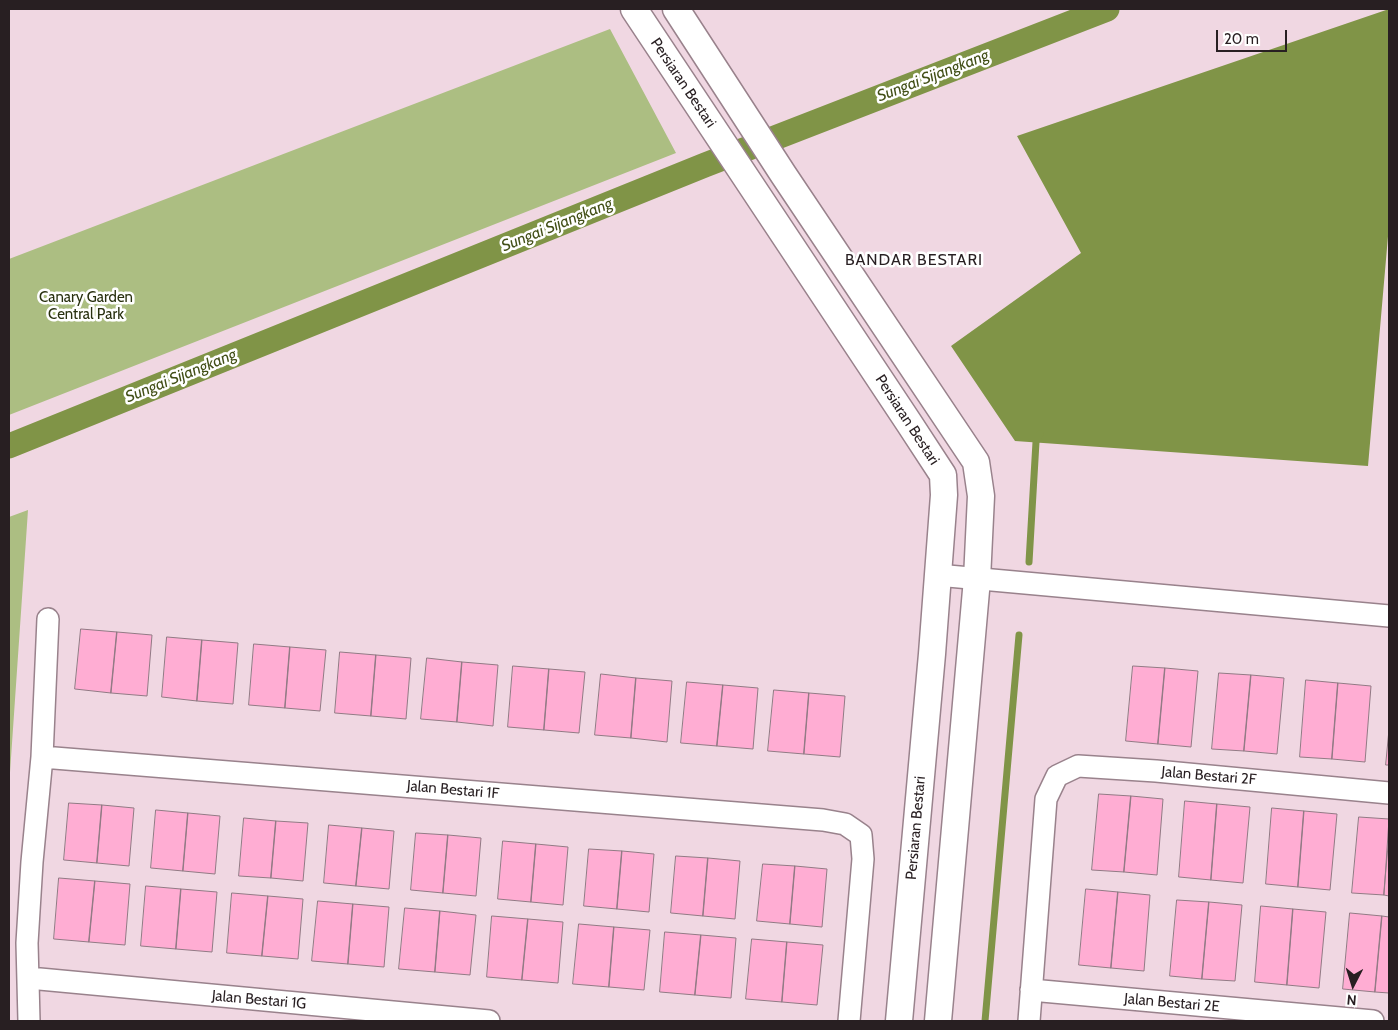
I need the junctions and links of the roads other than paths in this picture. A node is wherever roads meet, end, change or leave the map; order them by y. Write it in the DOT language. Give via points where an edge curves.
graph roads {
  1 [pos="634,9"];
  2 [pos="676,9"];
  3 [pos="937,575"];
  4 [pos="976,579"];
  5 [pos="1389,616"];
  6 [pos="48,619"];
  7 [pos="42,757"];
  8 [pos="1389,792"];
  9 [pos="29,978"];
  10 [pos="1031,990"];
  11 [pos="1342,1020"];
  12 [pos="29,1021"];
  13 [pos="489,1021"];
  14 [pos="849,1021"];
  15 [pos="899,1021"];
  16 [pos="938,1021"];
  17 [pos="1029,1021"];
  18 [pos="1373,1021"];
  1 -- 3 [label="street, Persiaran Bestari" via="943,476"];
  2 -- 4 [label="street" via="976,462 981,496"];
  3 -- 4 [label="street"];
  3 -- 15 [label="street, Persiaran Bestari"];
  4 -- 5 [label="street"];
  4 -- 16 [label="street"];
  6 -- 7 [label="street"];
  7 -- 9 [label="street" via="30,889"];
  7 -- 14 [label="street, Jalan Bestari 1F" via="845,824 860,835 863,858"];
  8 -- 10 [label="street, Jalan Bestari 2F" via="1078,766 1057,776 1046,799"];
  9 -- 12 [label="street"];
  9 -- 13 [label="street, Jalan Bestari 1G"];
  10 -- 11 [label="street, Jalan Bestari 2E"];
  10 -- 17 [label="street"];
  11 -- 18 [label="street, Jalan Bestari 2E"];
}
